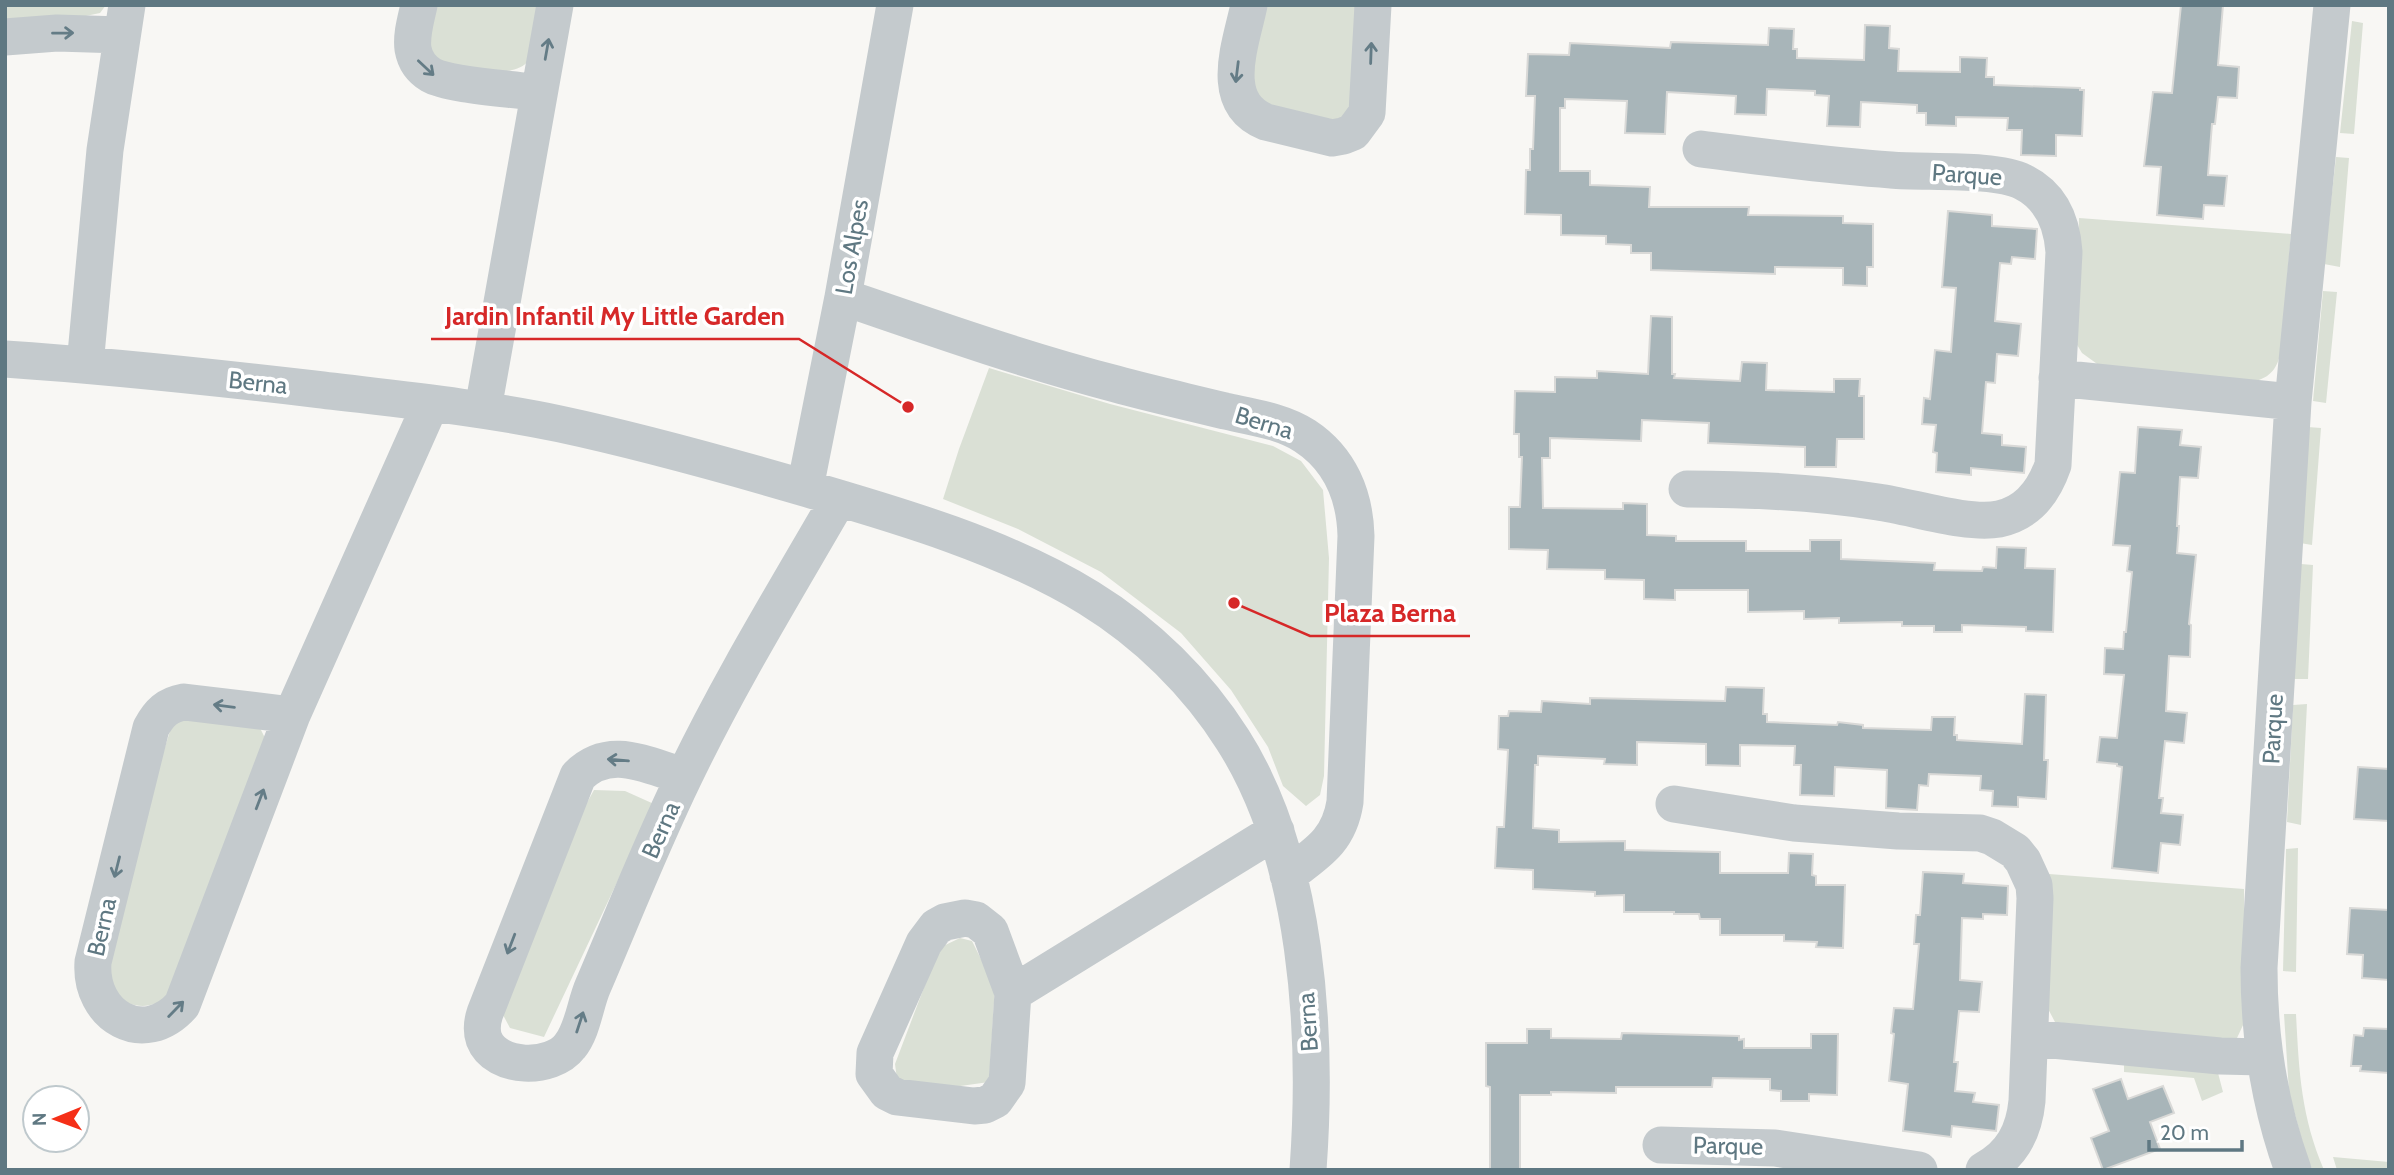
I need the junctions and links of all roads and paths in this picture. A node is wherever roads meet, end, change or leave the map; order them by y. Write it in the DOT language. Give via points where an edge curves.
graph roads {
  1 [pos="419,5"];
  2 [pos="555,5"];
  3 [pos="895,5"];
  4 [pos="1249,5"];
  5 [pos="1373,5"];
  6 [pos="2332,5"];
  7 [pos="124,20"];
  8 [pos="5,37"];
  9 [pos="539,93"];
  10 [pos="1701,149"];
  11 [pos="843,298"];
  12 [pos="6,360"];
  13 [pos="85,365"];
  14 [pos="2057,378"];
  15 [pos="2293,401"];
  16 [pos="431,402"];
  17 [pos="483,409"];
  18 [pos="1687,489"];
  19 [pos="822,493"];
  20 [pos="292,715"];
  21 [pos="684,776"];
  22 [pos="1674,804"];
  23 [pos="1276,831"];
  24 [pos="1288,875"];
  25 [pos="1013,993"];
  26 [pos="2030,1038"];
  27 [pos="2263,1057"];
  28 [pos="1661,1145"];
  29 [pos="1308,1170"];
  30 [pos="1919,1170"];
  31 [pos="1984,1170"];
  32 [pos="2293,1170"];
  1 -- 9 [label="street, one-way" via="413,50 429,74"];
  9 -- 2 [label="street, one-way"];
  3 -- 11 [label="street, Los Alpes"];
  4 -- 5 [label="street, one-way" via="1235,80 1241,104 1266,122 1332,138 1353,132 1367,113"];
  6 -- 15 [label="street, Parque"];
  8 -- 7 [label="street, one-way" via="58,33"];
  7 -- 13 [label="street" via="105,150"];
  9 -- 17 [label="street"];
  10 -- 14 [label="street, Parque" via="1867,168 2007,176 2034,189 2053,210 2063,237"];
  11 -- 19 [label="street, Los Alpes"];
  11 -- 24 [label="street, Berna" via="1048,365 1287,426 1334,463 1352,499 1356,536 1345,802 1330,842"];
  12 -- 13 [label="street, Berna"];
  13 -- 16 [label="street, Berna"];
  14 -- 15 [label="street"];
  14 -- 18 [label="street, Parque" via="2053,465 2048,480 2029,505 2001,518 1970,519 1800,492"];
  15 -- 27 [label="street, Parque" via="2259,968"];
  16 -- 17 [label="street, Berna"];
  16 -- 20 [label="street, Berna"];
  17 -- 19 [label="street, Berna" via="634,441"];
  19 -- 21 [label="street, Berna" via="776,608"];
  19 -- 23 [label="street, Berna" via="1001,555 1088,597 1125,623 1160,652 1234,740"];
  20 -- 20 [label="street, Berna, one-way" via="184,702 157,716 93,962 97,995 113,1015 150,1024 163,1021 182,1005"];
  21 -- 21 [label="street, Berna, one-way" via="618,758 596,762 578,776 485,1013 483,1036 495,1054 536,1063 549,1061 570,1046"];
  22 -- 26 [label="street" via="1844,828 1980,834 2004,843 2023,861 2034,885"];
  23 -- 24 [label="street, Berna"];
  23 -- 25 [label="street"];
  24 -- 29 [label="street, Berna" via="1299,931 1310,1043"];
  25 -- 25 [label="street" via="994,939 984,925 965,918 936,927 924,943 875,1053 878,1084 910,1100 974,1106 995,1100 1007,1083"];
  26 -- 27 [label="street"];
  26 -- 31 [label="street" via="2025,1121 2010,1151"];
  27 -- 32 [label="street, Parque"];
  28 -- 30 [label="street, Parque" via="1775,1148"];
}
